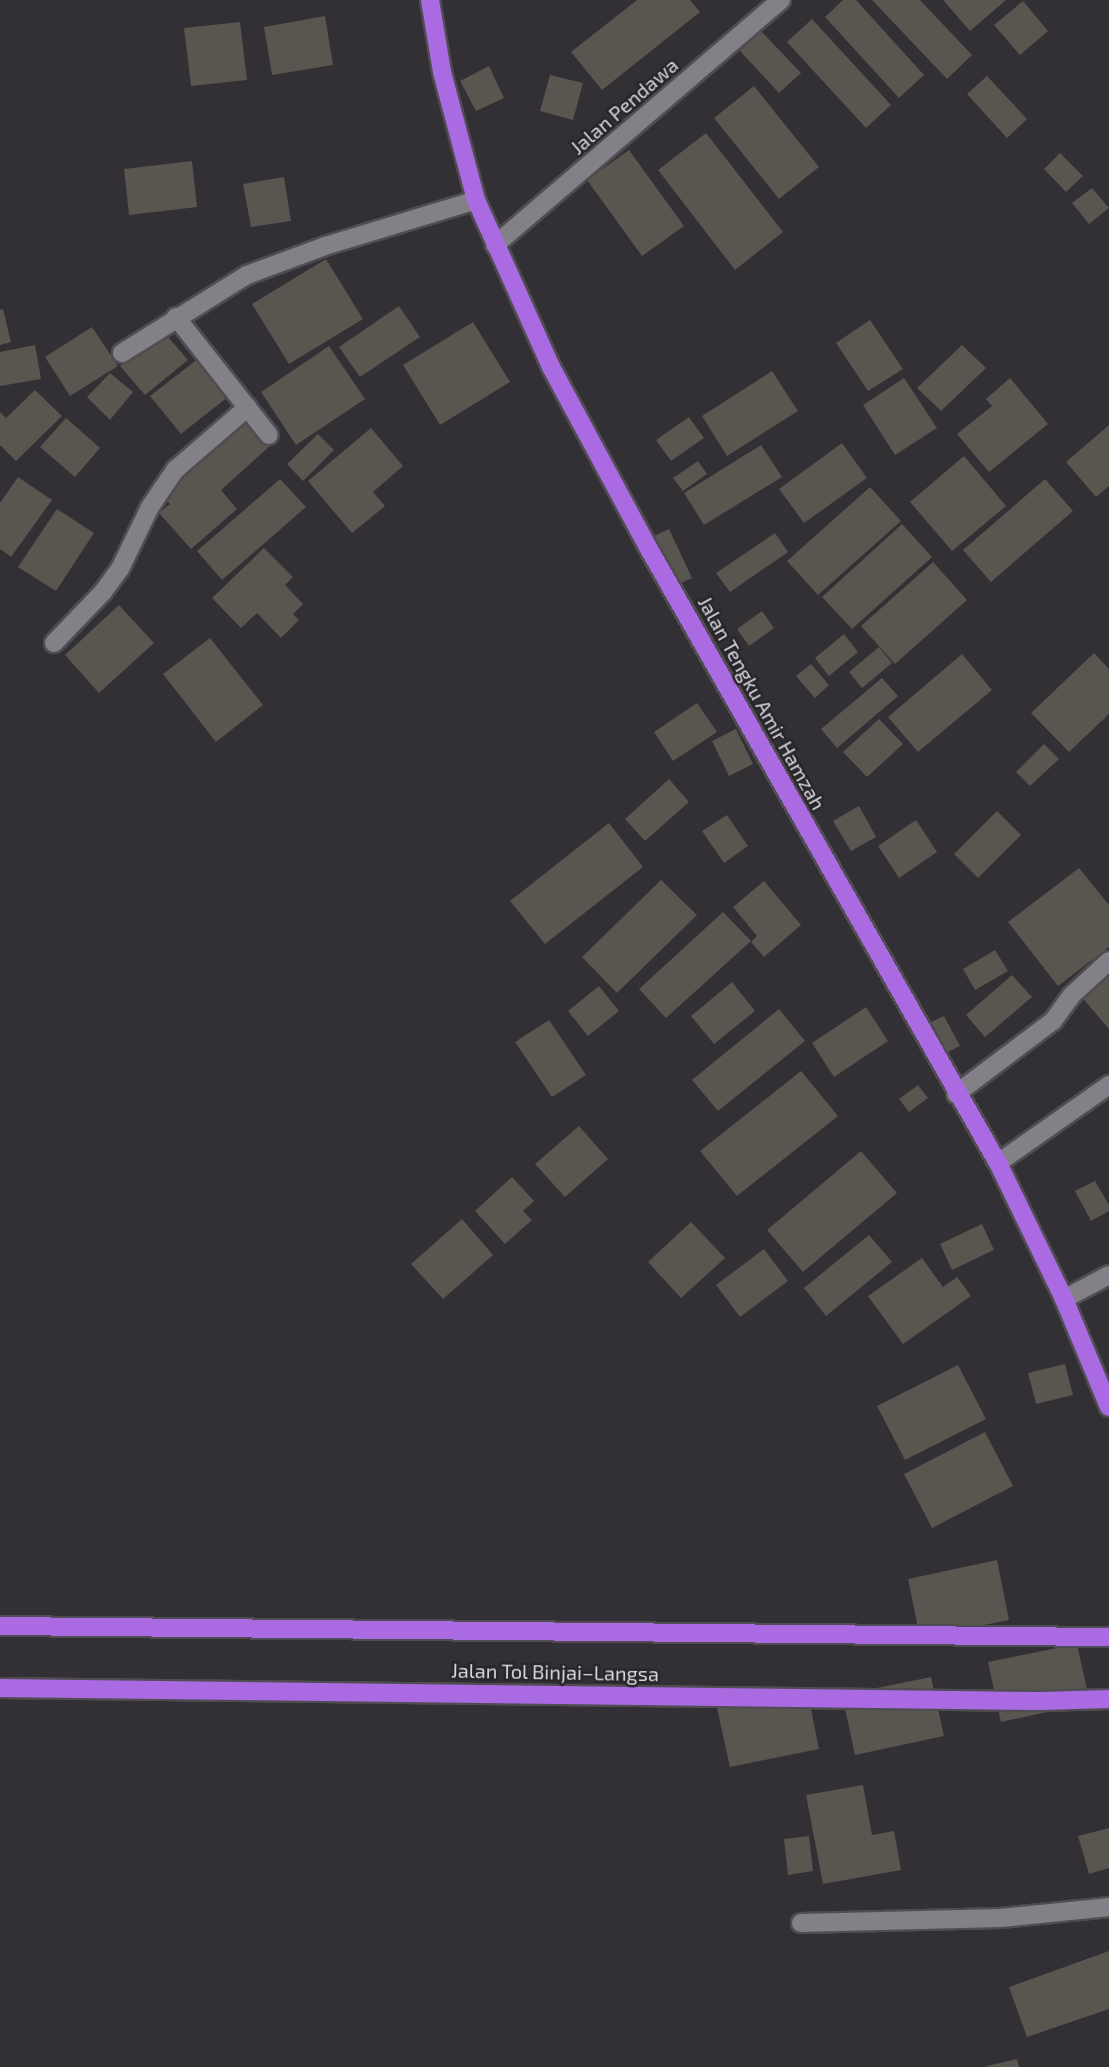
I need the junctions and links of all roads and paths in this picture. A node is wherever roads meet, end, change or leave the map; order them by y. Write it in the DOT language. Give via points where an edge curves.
graph roads {
  1 [pos="430,0"];
  2 [pos="781,0"];
  3 [pos="476,200"];
  4 [pos="495,246"];
  5 [pos="176,317"];
  6 [pos="122,353"];
  7 [pos="248,407"];
  8 [pos="269,435"];
  9 [pos="54,643"];
  10 [pos="1109,961"];
  11 [pos="1109,1085"];
  12 [pos="956,1094"];
  13 [pos="998,1163"];
  14 [pos="1109,1275"];
  15 [pos="1064,1299"];
  16 [pos="1109,1407"];
  17 [pos="0,1626"];
  18 [pos="1109,1637"];
  19 [pos="0,1688"];
  20 [pos="1109,1699"];
  21 [pos="1109,1906"];
  22 [pos="801,1923"];
  1 -- 3 [label="highway, Jalan Tengku Amir Hamzah" via="441,72"];
  2 -- 4 [label="street, Jalan Pendawa"];
  3 -- 4 [label="highway, Jalan Tengku Amir Hamzah"];
  3 -- 5 [label="street" via="284,260 247,275"];
  4 -- 12 [label="highway, Jalan Tengku Amir Hamzah" via="551,367 644,539"];
  5 -- 6 [label="street"];
  5 -- 7 [label="street"];
  7 -- 8 [label="street"];
  7 -- 9 [label="street" via="175,470 150,507 120,569"];
  10 -- 12 [label="street" via="1072,995 1053,1021"];
  11 -- 13 [label="street"];
  12 -- 13 [label="highway, Jalan Tengku Amir Hamzah"];
  13 -- 15 [label="highway, Jalan Tengku Amir Hamzah"];
  14 -- 15 [label="street"];
  15 -- 16 [label="highway, Jalan Tengku Amir Hamzah"];
  17 -- 18 [label="highway, Jalan Tol Binjai–Langsa"];
  19 -- 20 [label="highway, Jalan Tol Binjai–Langsa"];
  21 -- 22 [label="street" via="1001,1918"];
}
